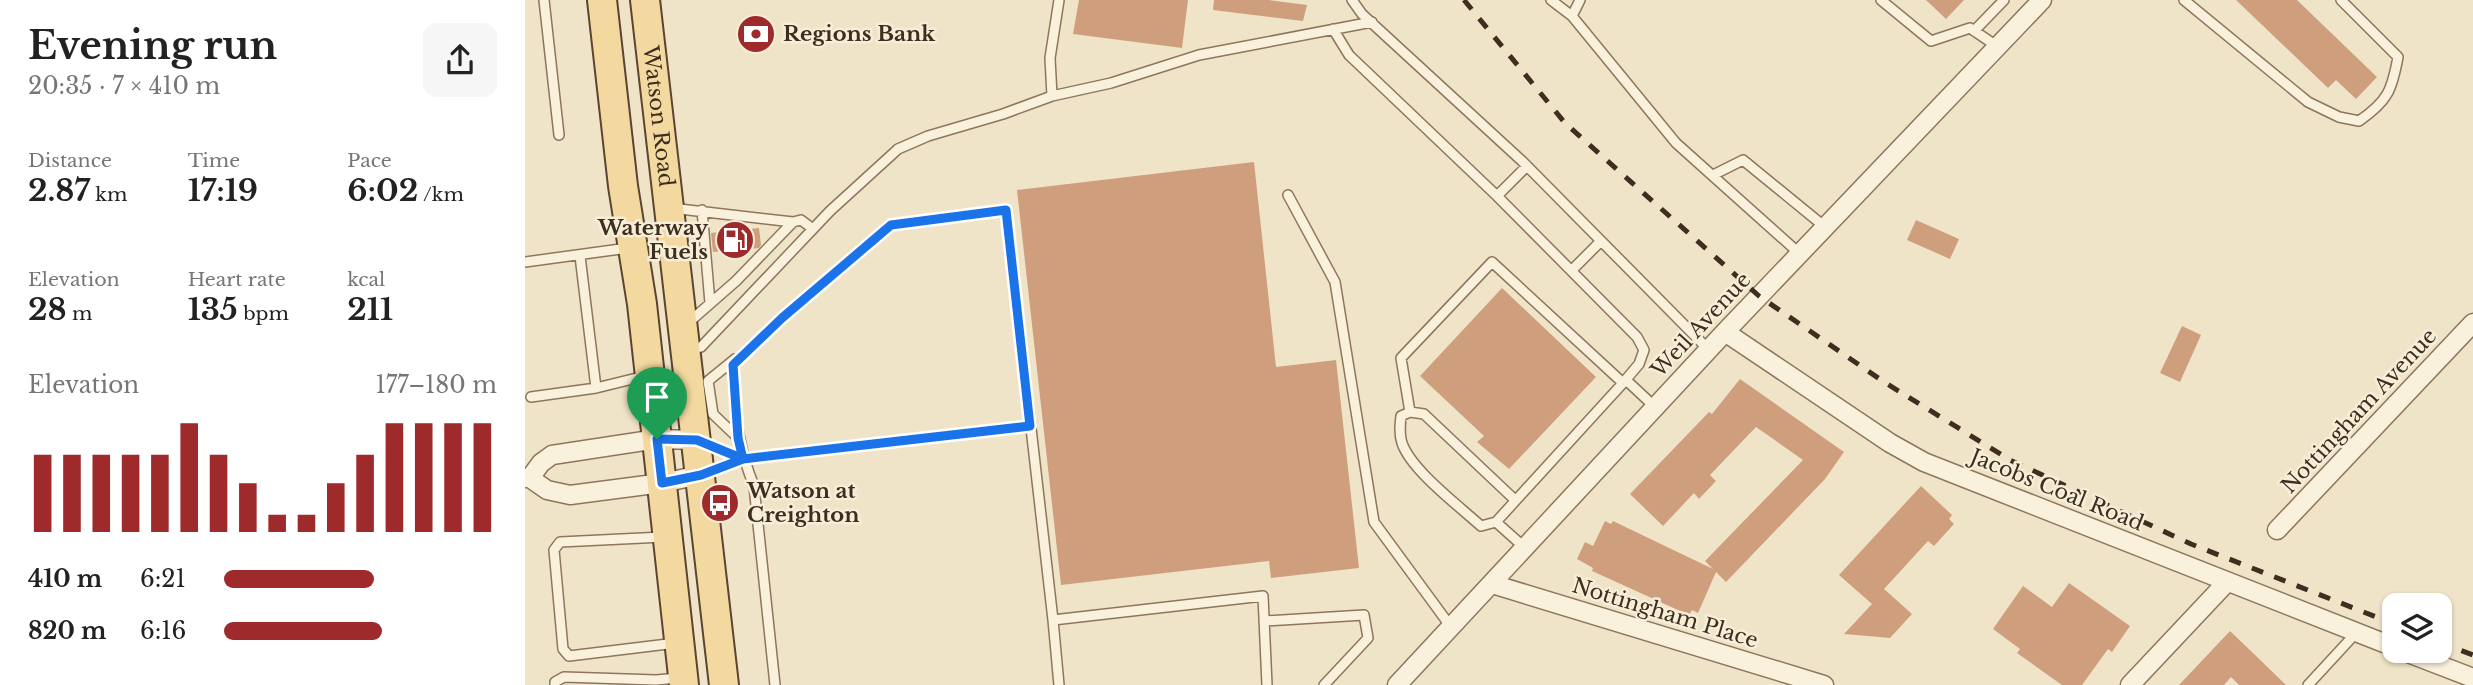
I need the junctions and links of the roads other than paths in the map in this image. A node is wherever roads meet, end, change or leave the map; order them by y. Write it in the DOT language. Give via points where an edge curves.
graph roads {
  1 [pos="544,0"];
  2 [pos="602,0"];
  3 [pos="645,0"];
  4 [pos="1059,0"];
  5 [pos="1352,0"];
  6 [pos="1551,0"];
  7 [pos="1580,0"];
  8 [pos="1881,0"];
  9 [pos="2004,0"];
  10 [pos="2042,0"];
  11 [pos="2184,0"];
  12 [pos="2341,0"];
  13 [pos="1572,16"];
  14 [pos="1372,22"];
  15 [pos="1333,29"];
  16 [pos="1974,31"];
  17 [pos="1998,47"];
  18 [pos="1052,96"];
  19 [pos="559,135"];
  20 [pos="1527,166"];
  21 [pos="1713,175"];
  22 [pos="1288,195"];
  23 [pos="1497,196"];
  24 [pos="670,208"];
  25 [pos="702,210"];
  26 [pos="793,222"];
  27 [pos="1825,227"];
  28 [pos="813,229"];
  29 [pos="1601,241"];
  30 [pos="633,247"];
  31 [pos="1800,254"];
  32 [pos="580,257"];
  33 [pos="525,262"];
  34 [pos="1572,270"];
  35 [pos="736,281"];
  36 [pos="751,294"];
  37 [pos="710,303"];
  38 [pos="2473,323"];
  39 [pos="684,331"];
  40 [pos="1725,332"];
  41 [pos="763,336"];
  42 [pos="1709,349"];
  43 [pos="650,375"];
  44 [pos="1625,382"];
  45 [pos="596,388"];
  46 [pos="531,397"];
  47 [pos="1655,407"];
  48 [pos="1410,412"];
  49 [pos="1030,426"];
  50 [pos="738,438"];
  51 [pos="657,439"];
  52 [pos="697,440"];
  53 [pos="743,459"];
  54 [pos="701,475"];
  55 [pos="528,478"];
  56 [pos="662,483"];
  57 [pos="1515,500"];
  58 [pos="1496,522"];
  59 [pos="2277,530"];
  60 [pos="668,537"];
  61 [pos="1525,548"];
  62 [pos="2227,582"];
  63 [pos="1492,584"];
  64 [pos="1053,620"];
  65 [pos="1264,621"];
  66 [pos="1451,627"];
  67 [pos="2356,633"];
  68 [pos="679,643"];
  69 [pos="2382,643"];
  70 [pos="2434,663"];
  71 [pos="2473,678"];
  72 [pos="670,682"];
  73 [pos="555,685"];
  74 [pos="724,685"];
  75 [pos="775,685"];
  76 [pos="1059,685"];
  77 [pos="1267,685"];
  78 [pos="1324,685"];
  79 [pos="1397,685"];
  80 [pos="1824,685"];
  81 [pos="2130,685"];
  82 [pos="2308,685"];
  1 -- 19 [label="lane"];
  2 -- 30 [label="main road, Watson Road"];
  3 -- 24 [label="main road, Watson Road"];
  4 -- 18 [label="lane" via="1050,58"];
  5 -- 14 [label="lane"];
  6 -- 13 [label="lane"];
  7 -- 13 [label="lane"];
  8 -- 16 [label="lane" via="1931,41"];
  9 -- 16 [label="lane"];
  10 -- 17 [label="street, Weil Avenue"];
  11 -- 12 [label="lane" via="2308,102 2358,121 2376,110 2392,87 2398,57"];
  13 -- 21 [label="lane" via="1677,143"];
  14 -- 15 [label="lane"];
  14 -- 20 [label="lane"];
  15 -- 18 [label="lane" via="1199,55"];
  15 -- 23 [label="lane" via="1349,55"];
  16 -- 17 [label="lane"];
  17 -- 27 [label="street, Weil Avenue"];
  18 -- 28 [label="lane" via="898,149"];
  20 -- 23 [label="lane"];
  20 -- 29 [label="lane"];
  21 -- 27 [label="lane" via="1743,160"];
  21 -- 31 [label="lane"];
  22 -- 66 [label="lane" via="1335,282 1374,522"];
  23 -- 34 [label="lane"];
  24 -- 25 [label="lane"];
  24 -- 39 [label="main road, Watson Road"];
  25 -- 26 [label="lane"];
  25 -- 37 [label="lane"];
  26 -- 28 [label="lane" via="801,220"];
  26 -- 35 [label="lane"];
  27 -- 31 [label="street, Weil Avenue"];
  28 -- 36 [label="lane"];
  29 -- 34 [label="lane"];
  29 -- 42 [label="lane"];
  30 -- 32 [label="lane"];
  30 -- 43 [label="main road, Watson Road"];
  31 -- 40 [label="street, Weil Avenue"];
  32 -- 33 [label="lane"];
  32 -- 45 [label="lane"];
  34 -- 44 [label="lane" via="1644,350"];
  35 -- 36 [label="lane"];
  35 -- 37 [label="lane"];
  36 -- 39 [label="lane" via="701,347"];
  37 -- 39 [label="lane"];
  38 -- 59 [label="street, Nottingham Avenue"];
  39 -- 52 [label="main road, Watson Road"];
  40 -- 42 [label="street, Weil Avenue"];
  40 -- 62 [label="street, Jacobs Coal Road" via="1924,462"];
  41 -- 49 [label="lane" via="891,225 1006,210"];
  41 -- 50 [label="lane" via="733,365"];
  41 -- 50 [label="lane" via="708,381 713,414"];
  42 -- 47 [label="street, Weil Avenue"];
  43 -- 45 [label="lane"];
  43 -- 51 [label="main road, Watson Road"];
  44 -- 47 [label="lane"];
  44 -- 48 [label="lane" via="1492,262 1401,358"];
  44 -- 57 [label="lane"];
  45 -- 46 [label="lane"];
  47 -- 61 [label="street, Weil Avenue"];
  48 -- 57 [label="lane" via="1424,414"];
  48 -- 58 [label="lane" via="1401,416 1399,428 1413,463 1481,526"];
  49 -- 53 [label="lane"];
  49 -- 64 [label="lane"];
  50 -- 53 [label="lane"];
  51 -- 52 [label="street"];
  51 -- 55 [label="street" via="552,455"];
  51 -- 56 [label="main road, Watson Road"];
  52 -- 53 [label="lane"];
  52 -- 54 [label="main road, Watson Road"];
  53 -- 54 [label="lane"];
  53 -- 75 [label="lane" via="754,486"];
  54 -- 56 [label="street"];
  54 -- 74 [label="main road, Watson Road"];
  55 -- 56 [label="street" via="547,490 570,495"];
  56 -- 60 [label="main road, Watson Road"];
  57 -- 58 [label="lane"];
  58 -- 61 [label="lane"];
  60 -- 68 [label="main road, Watson Road"];
  60 -- 68 [label="lane" via="560,542 554,550 563,649 569,656"];
  61 -- 63 [label="street, Weil Avenue"];
  62 -- 67 [label="street, Jacobs Coal Road"];
  62 -- 81 [label="street"];
  63 -- 66 [label="street, Weil Avenue"];
  63 -- 80 [label="street, Nottingham Place"];
  64 -- 65 [label="lane" via="1263,596"];
  64 -- 76 [label="lane"];
  65 -- 77 [label="lane"];
  65 -- 78 [label="lane" via="1364,615 1368,638"];
  66 -- 79 [label="street, Weil Avenue"];
  67 -- 69 [label="street, Jacobs Coal Road"];
  67 -- 82 [label="lane"];
  68 -- 72 [label="main road, Watson Road"];
  70 -- 71 [label="street"];
  72 -- 73 [label="lane" via="564,677"];
}
